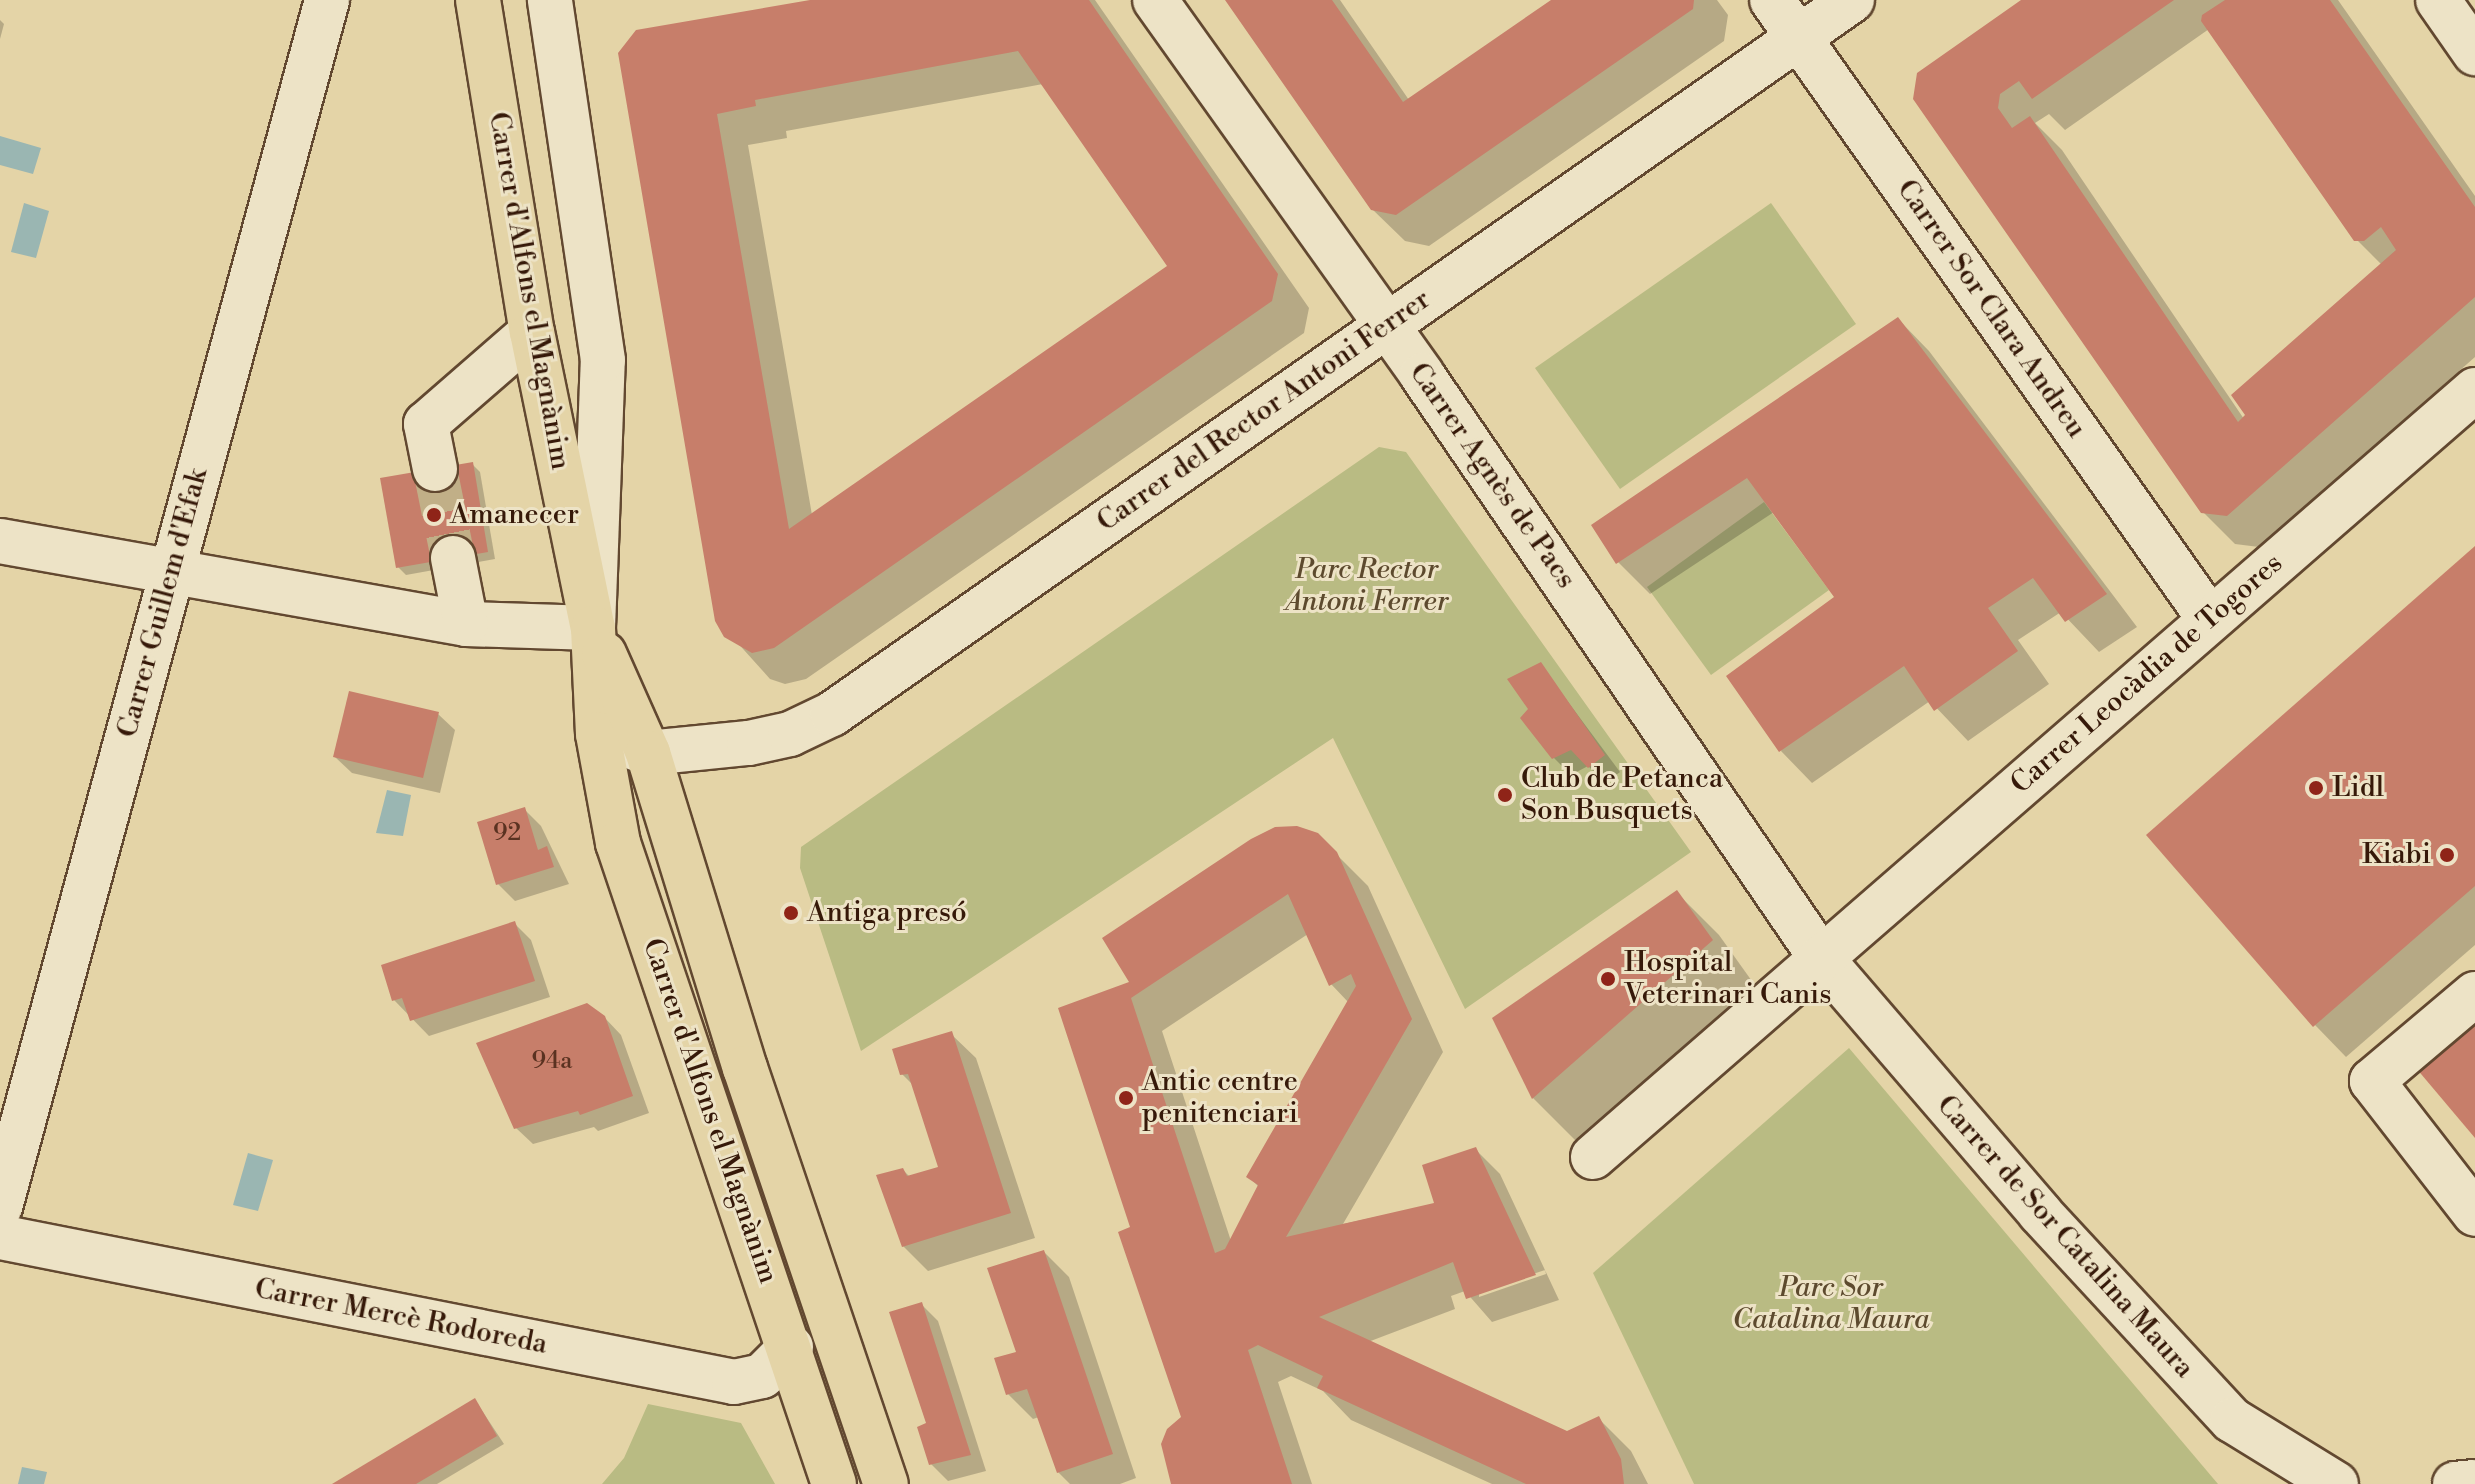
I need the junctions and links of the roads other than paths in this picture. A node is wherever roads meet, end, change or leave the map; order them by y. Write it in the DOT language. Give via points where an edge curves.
graph roads {
  1 [pos="327,0"];
  2 [pos="478,0"];
  3 [pos="550,0"];
  4 [pos="1155,0"];
  5 [pos="1772,0"];
  6 [pos="1852,0"];
  7 [pos="2438,0"];
  8 [pos="1798,38"];
  9 [pos="2475,53"];
  10 [pos="1387,324"];
  11 [pos="532,332"];
  12 [pos="2475,390"];
  13 [pos="435,469"];
  14 [pos="0,541"];
  15 [pos="453,558"];
  16 [pos="171,574"];
  17 [pos="2209,618"];
  18 [pos="466,624"];
  19 [pos="593,628"];
  20 [pos="598,734"];
  21 [pos="648,753"];
  22 [pos="1821,958"];
  23 [pos="2475,994"];
  24 [pos="1593,1157"];
  25 [pos="0,1207"];
  26 [pos="2475,1214"];
  27 [pos="0,1237"];
  28 [pos="791,1347"];
  29 [pos="2475,1482"];
  30 [pos="834,1484"];
  31 [pos="886,1484"];
  32 [pos="2336,1484"];
  33 [pos="2455,1484"];
  1 -- 16 [label="street, Carrer Guillem d'Efak"];
  2 -- 11 [label="main road, Carrer d'Alfons el Magnànim"];
  3 -- 19 [label="street, Carrer d'Alfons el Magnànim" via="603,360"];
  4 -- 10 [label="street, Carrer Agnès de Pacs"];
  5 -- 8 [label="street, Carrer Sor Clara Andreu"];
  6 -- 8 [label="street, Carrer del Rector Antoni Ferrer"];
  7 -- 9 [label="street"];
  8 -- 10 [label="street, Carrer del Rector Antoni Ferrer"];
  8 -- 17 [label="street, Carrer Sor Clara Andreu"];
  10 -- 21 [label="street, Carrer del Rector Antoni Ferrer" via="832,714 790,734"];
  10 -- 22 [label="street, Carrer Agnès de Pacs"];
  11 -- 13 [label="street" via="426,424"];
  11 -- 19 [label="main road, Carrer d'Alfons el Magnànim"];
  12 -- 17 [label="street, Carrer Leocàdia de Togores"];
  14 -- 16 [label="street"];
  15 -- 18 [label="street"];
  16 -- 18 [label="street"];
  16 -- 25 [label="street, Carrer Guillem d'Efak"];
  17 -- 22 [label="street, Carrer Leocàdia de Togores"];
  18 -- 19 [label="street"];
  19 -- 20 [label="main road, Carrer d'Alfons el Magnànim"];
  19 -- 21 [label="main road, Carrer d'Alfons el Magnànim"];
  20 -- 21 [label="street"];
  20 -- 28 [label="main road, Carrer d'Alfons el Magnànim" via="618,843"];
  21 -- 31 [label="main road, Carrer d'Alfons el Magnànim" via="745,1068"];
  22 -- 24 [label="street, Carrer Leocàdia de Togores"];
  22 -- 32 [label="street, Carrer de Sor Catalina Maura" via="2040,1213 2232,1420"];
  23 -- 26 [label="street" via="2372,1081"];
  27 -- 28 [label="street, Carrer Mercè Rodoreda" via="734,1382 762,1376"];
  28 -- 30 [label="main road, Carrer d'Alfons el Magnànim"];
  29 -- 33 [label="street"];
}
